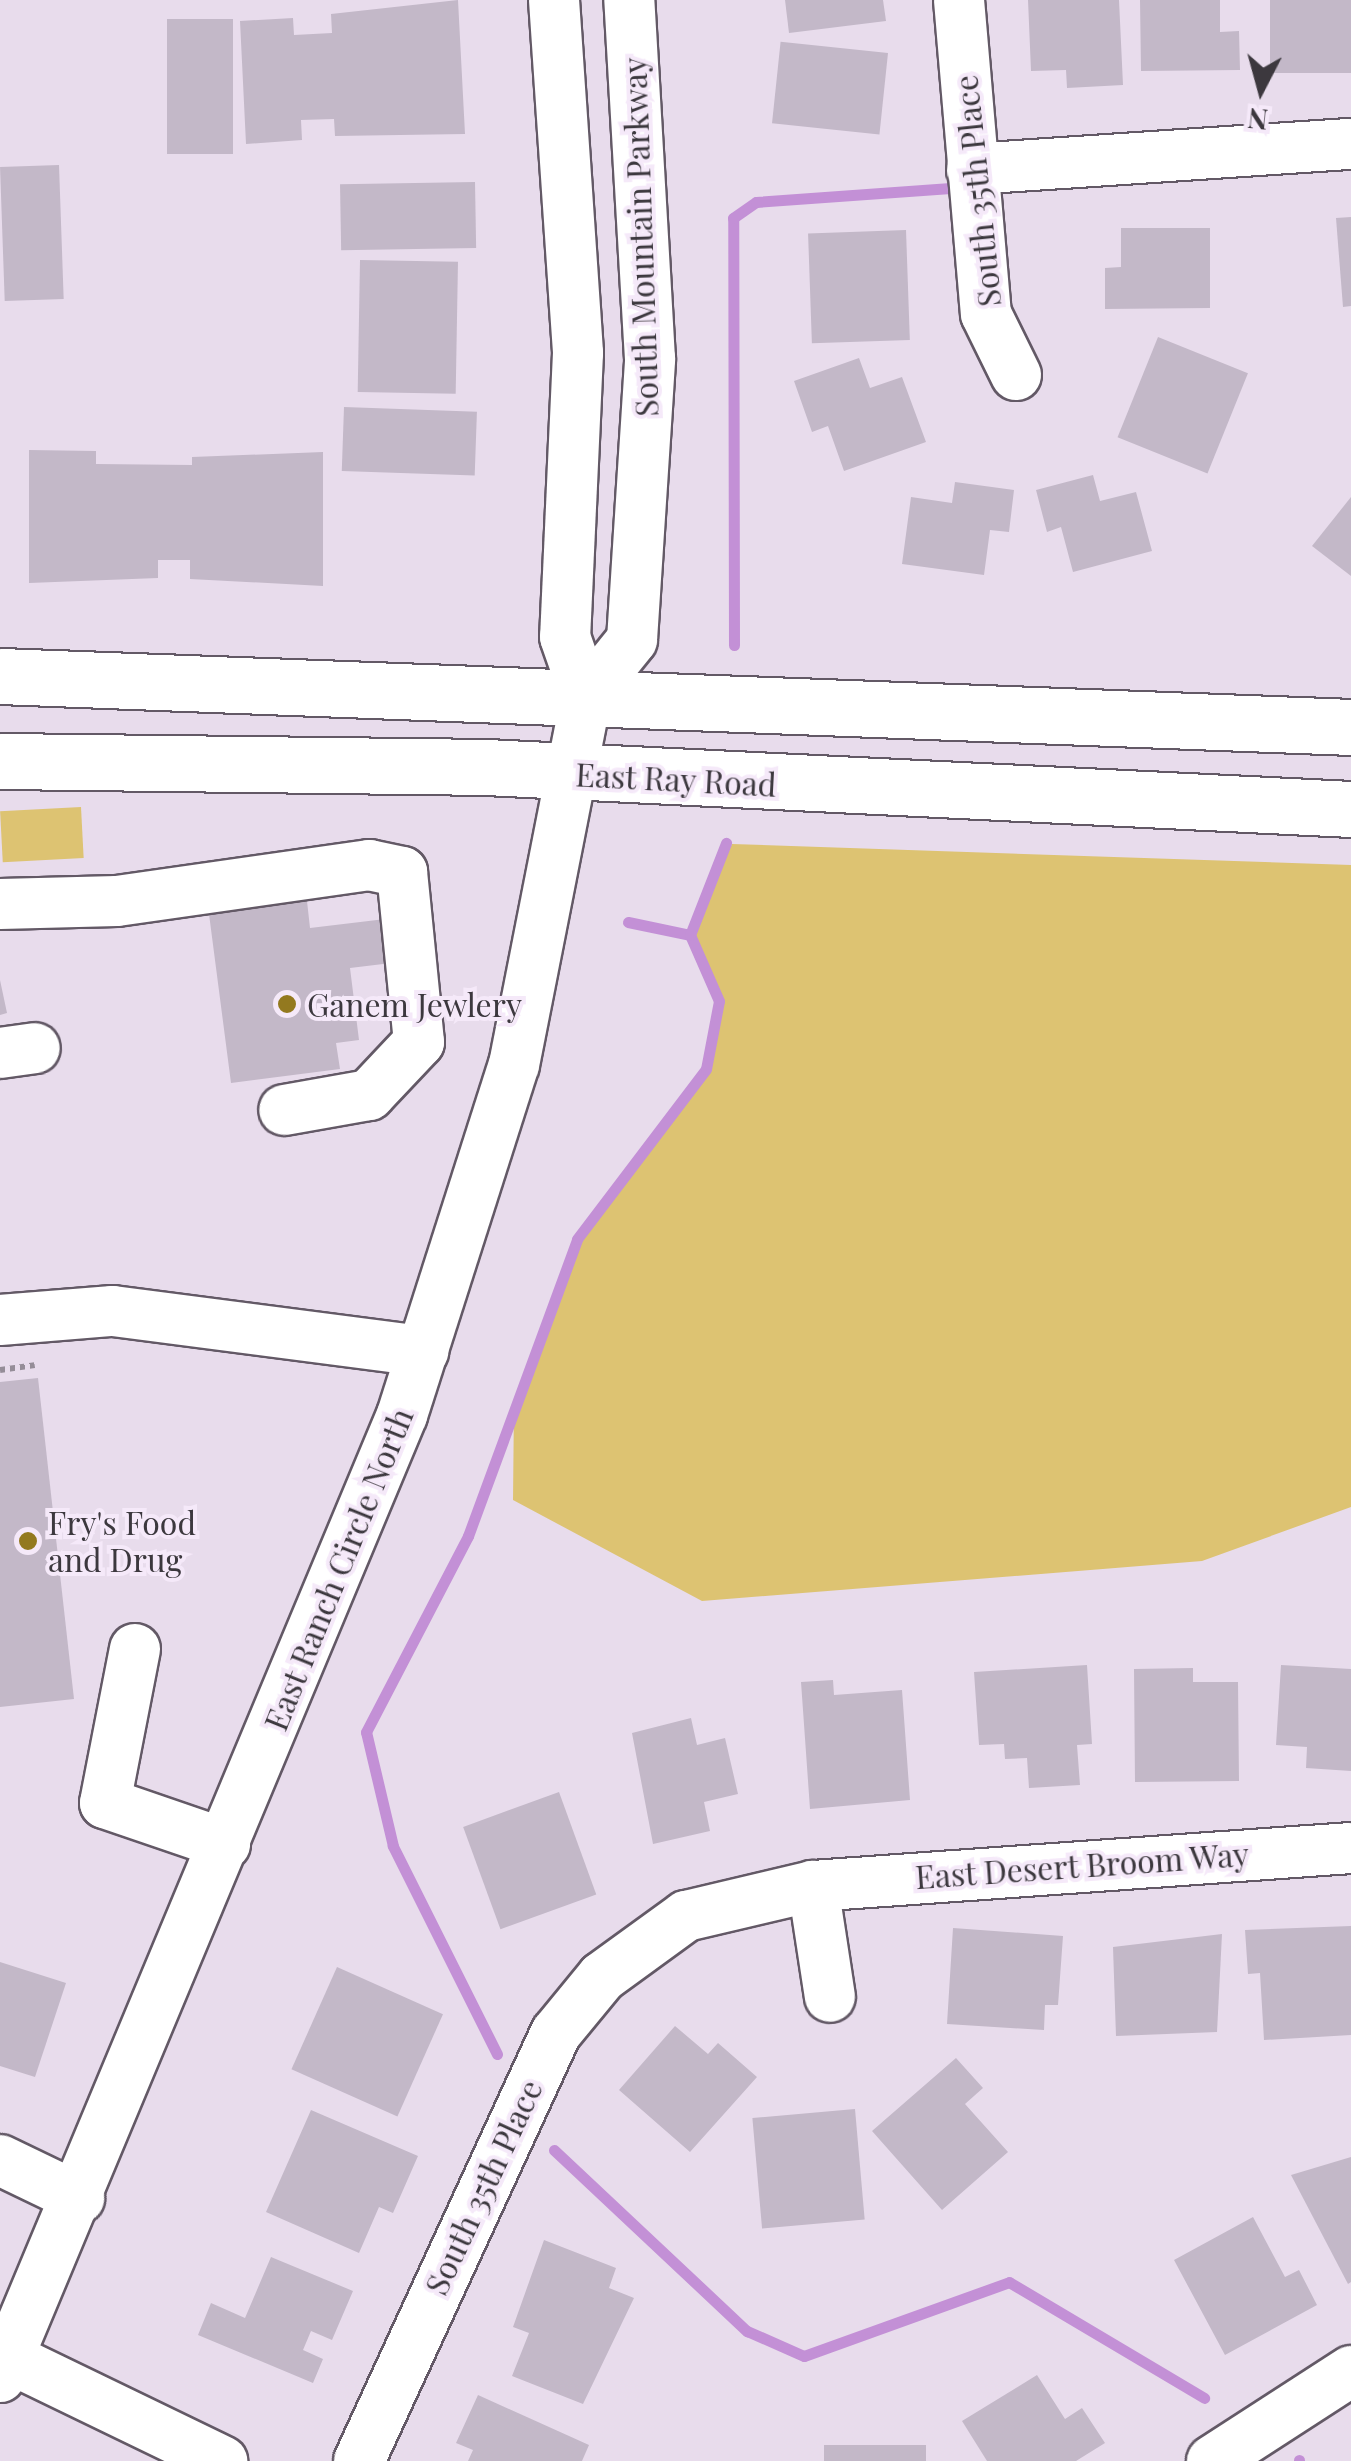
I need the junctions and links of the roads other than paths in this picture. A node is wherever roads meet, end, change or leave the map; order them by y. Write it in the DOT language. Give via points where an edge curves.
graph roads {
  1 [pos="554,0"];
  2 [pos="629,0"];
  3 [pos="959,0"];
  4 [pos="1351,144"];
  5 [pos="972,168"];
  6 [pos="1016,376"];
  7 [pos="0,676"];
  8 [pos="1351,727"];
  9 [pos="578,734"];
  10 [pos="0,761"];
  11 [pos="1351,810"];
  12 [pos="0,904"];
  13 [pos="284,1110"];
  14 [pos="0,1320"];
  15 [pos="423,1351"];
  16 [pos="134,1649"];
  17 [pos="225,1844"];
  18 [pos="1351,1848"];
  19 [pos="813,1886"];
  20 [pos="649,1942"];
  21 [pos="830,1997"];
  22 [pos="0,2160"];
  23 [pos="80,2198"];
  24 [pos="5,2367"];
  25 [pos="1351,2371"];
  26 [pos="222,2461"];
  27 [pos="358,2461"];
  28 [pos="1212,2461"];
  1 -- 9 [label="street, South Mountain Parkway" via="578,353 564,637"];
  2 -- 9 [label="street, South Mountain Parkway" via="650,359 642,517 632,640"];
  3 -- 5 [label="street, South 35th Place"];
  4 -- 5 [label="street"];
  5 -- 6 [label="street, South 35th Place" via="986,314"];
  7 -- 9 [label="main road, East Ray Road"];
  8 -- 9 [label="main road, East Ray Road"];
  9 -- 10 [label="main road, East Ray Road"];
  9 -- 11 [label="main road, East Ray Road"];
  9 -- 15 [label="street, East Ranch Circle North" via="514,1065"];
  12 -- 13 [label="street" via="117,902 368,865 402,872 419,1042 369,1095"];
  14 -- 15 [label="street" via="112,1311"];
  15 -- 17 [label="street, East Ranch Circle North"];
  16 -- 17 [label="street" via="106,1803"];
  17 -- 23 [label="street, East Ranch Circle North"];
  18 -- 19 [label="street, East Desert Broom Way"];
  19 -- 20 [label="street, East Desert Broom Way" via="739,1898"];
  19 -- 21 [label="street"];
  20 -- 27 [label="street, South 35th Place" via="602,1977 556,2033"];
  22 -- 23 [label="street"];
  23 -- 24 [label="street, East Ranch Circle North"];
  24 -- 26 [label="street"];
  25 -- 28 [label="street"];
}
